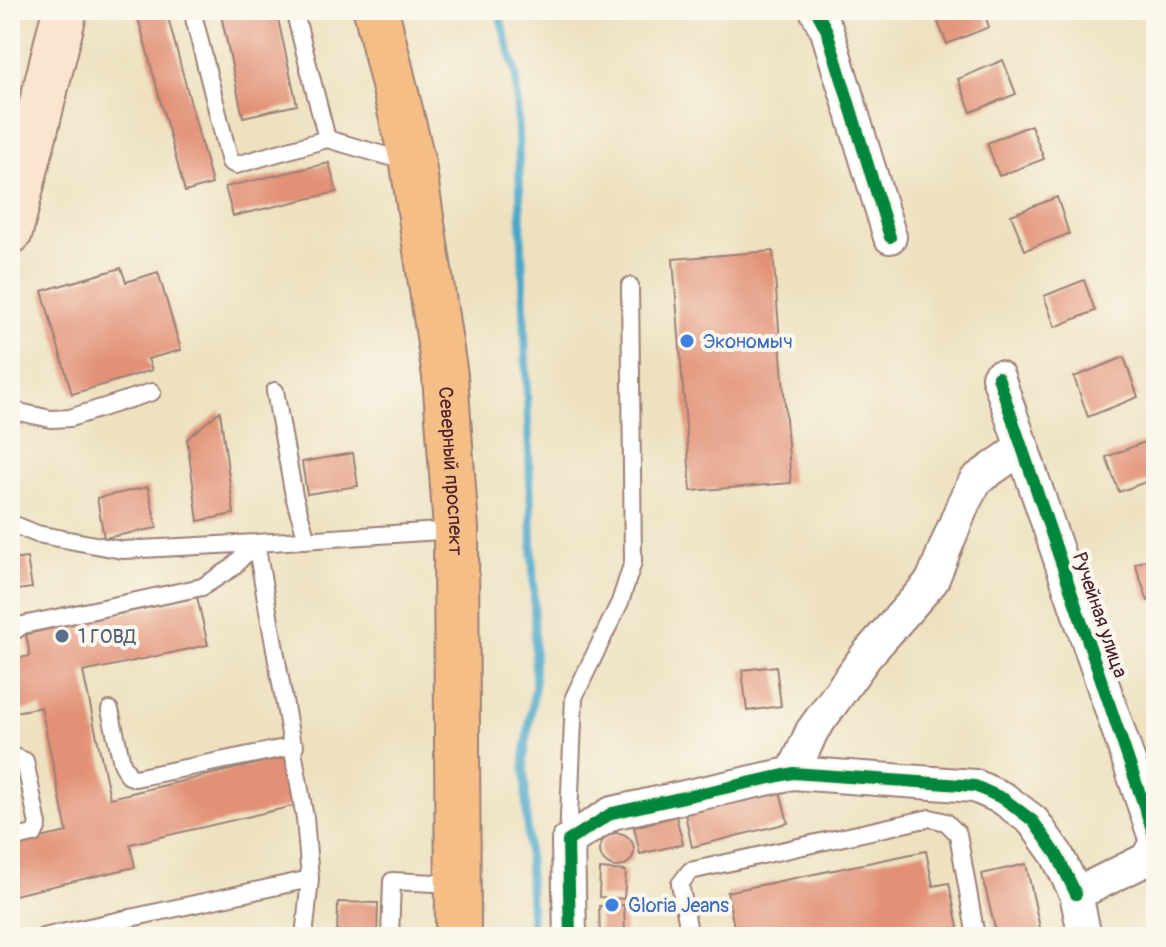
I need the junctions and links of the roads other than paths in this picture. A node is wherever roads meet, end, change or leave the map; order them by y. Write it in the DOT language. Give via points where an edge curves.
graph roads {
  1 [pos="65,10"];
  2 [pos="192,10"];
  3 [pos="294,10"];
  4 [pos="376,10"];
  5 [pos="816,10"];
  6 [pos="327,139"];
  7 [pos="413,164"];
  8 [pos="10,232"];
  9 [pos="890,237"];
  10 [pos="630,286"];
  11 [pos="998,377"];
  12 [pos="275,391"];
  13 [pos="152,392"];
  14 [pos="10,410"];
  15 [pos="1023,447"];
  16 [pos="10,523"];
  17 [pos="456,529"];
  18 [pos="307,540"];
  19 [pos="256,543"];
  20 [pos="10,634"];
  21 [pos="110,710"];
  22 [pos="295,746"];
  23 [pos="10,755"];
  24 [pos="793,773"];
  25 [pos="10,839"];
  26 [pos="568,841"];
  27 [pos="1156,842"];
  28 [pos="310,879"];
  29 [pos="459,884"];
  30 [pos="1076,894"];
  31 [pos="43,937"];
  32 [pos="304,937"];
  33 [pos="390,937"];
  34 [pos="458,937"];
  35 [pos="570,937"];
  36 [pos="690,937"];
  37 [pos="976,937"];
  38 [pos="1085,937"];
  1 -- 8 [label="main road"];
  2 -- 6 [label="lane" via="230,162 236,165"];
  3 -- 6 [label="lane"];
  4 -- 7 [label="main road, Северный проспект"];
  5 -- 9 [label="street"];
  6 -- 7 [label="lane"];
  7 -- 17 [label="main road, Северный проспект" via="445,376"];
  10 -- 26 [label="lane" via="633,562 620,602 574,697"];
  11 -- 15 [label="street, Ручейная улица"];
  12 -- 18 [label="lane"];
  13 -- 14 [label="lane" via="70,418"];
  15 -- 24 [label="street" via="976,480 932,581 857,668 812,731"];
  15 -- 27 [label="street, Ручейная улица"];
  16 -- 19 [label="lane" via="37,534 122,550"];
  17 -- 18 [label="lane"];
  17 -- 29 [label="main road, Северный проспект"];
  18 -- 19 [label="lane"];
  19 -- 20 [label="lane" via="232,568 202,587 23,625"];
  19 -- 22 [label="lane"];
  21 -- 22 [label="lane" via="122,763 135,778"];
  22 -- 28 [label="lane"];
  23 -- 25 [label="lane" via="25,761 38,825 34,834"];
  24 -- 26 [label="street" via="612,813"];
  24 -- 30 [label="street" via="975,786 1033,821"];
  26 -- 35 [label="street"];
  27 -- 30 [label="street, Ручейная улица" via="1147,859"];
  28 -- 31 [label="lane"];
  28 -- 32 [label="lane"];
  29 -- 33 [label="lane" via="392,881"];
  29 -- 34 [label="main road, Северный проспект"];
  30 -- 38 [label="street"];
  36 -- 37 [label="lane" via="680,884 690,871 930,818 946,822 958,834"];
}
